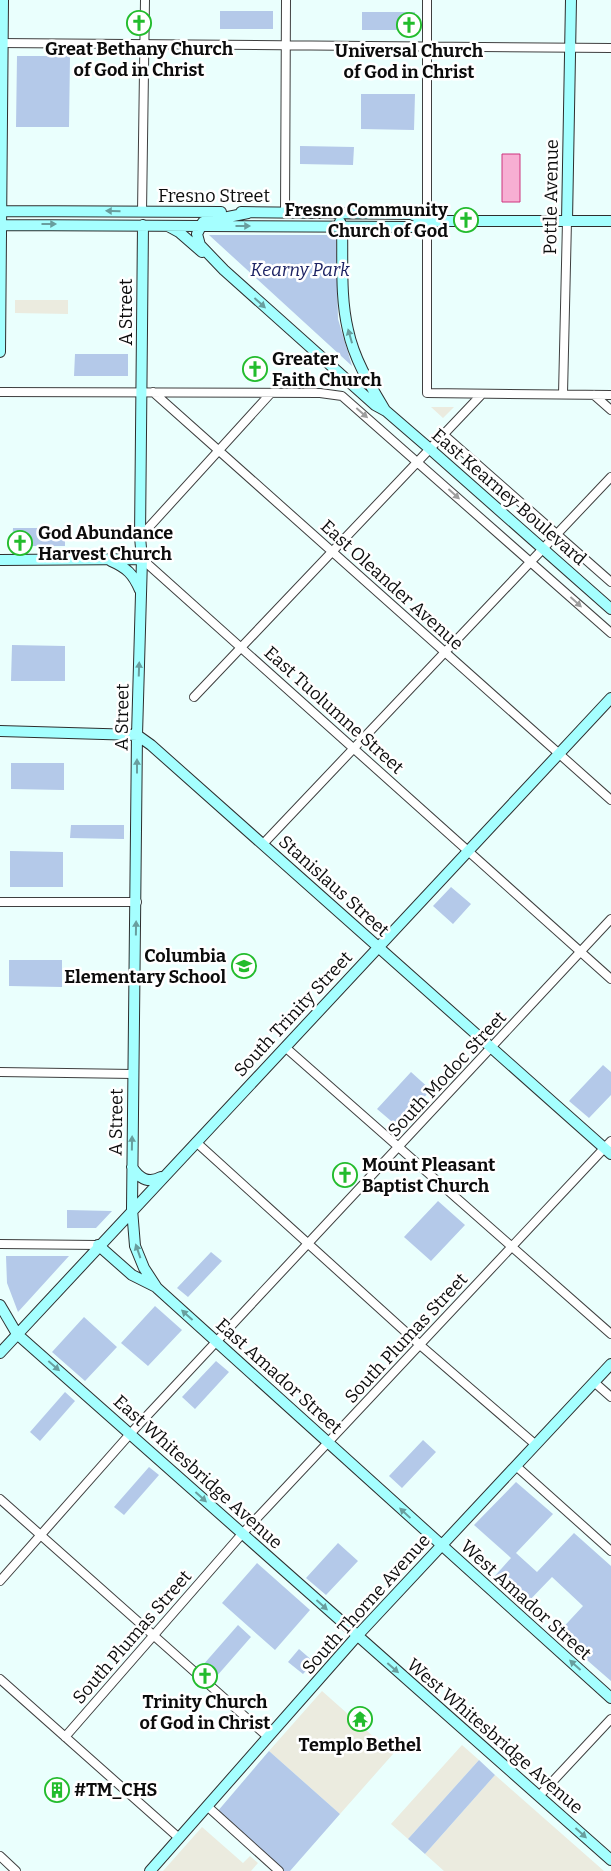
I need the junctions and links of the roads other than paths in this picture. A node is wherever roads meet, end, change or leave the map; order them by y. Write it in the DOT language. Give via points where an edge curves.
graph roads {
  1 [pos="3,0"];
  2 [pos="145,0"];
  3 [pos="286,0"];
  4 [pos="427,0"];
  5 [pos="571,0"];
  6 [pos="2,43"];
  7 [pos="145,44"];
  8 [pos="286,45"];
  9 [pos="427,47"];
  10 [pos="571,48"];
  11 [pos="611,48"];
  12 [pos="0,211"];
  13 [pos="142,212"];
  14 [pos="248,213"];
  15 [pos="285,213"];
  16 [pos="330,213"];
  17 [pos="426,221"];
  18 [pos="567,221"];
  19 [pos="611,221"];
  20 [pos="0,225"];
  21 [pos="143,225"];
  22 [pos="164,225"];
  23 [pos="199,226"];
  24 [pos="342,226"];
  25 [pos="224,270"];
  26 [pos="0,352"];
  27 [pos="0,392"];
  28 [pos="147,392"];
  29 [pos="271,393"];
  30 [pos="482,394"];
  31 [pos="563,394"];
  32 [pos="594,395"];
  33 [pos="611,395"];
  34 [pos="611,410"];
  35 [pos="386,411"];
  36 [pos="444,435"];
  37 [pos="430,449"];
  38 [pos="219,452"];
  39 [pos="418,462"];
  40 [pos="611,477"];
  41 [pos="557,534"];
  42 [pos="140,537"];
  43 [pos="543,549"];
  44 [pos="332,552"];
  45 [pos="106,559"];
  46 [pos="142,559"];
  47 [pos="0,560"];
  48 [pos="531,562"];
  49 [pos="611,582"];
  50 [pos="142,592"];
  51 [pos="611,609"];
  52 [pos="611,633"];
  53 [pos="241,648"];
  54 [pos="445,652"];
  55 [pos="194,697"];
  56 [pos="611,698"];
  57 [pos="0,731"];
  58 [pos="137,735"];
  59 [pos="354,749"];
  60 [pos="559,754"];
  61 [pos="611,800"];
  62 [pos="263,844"];
  63 [pos="468,851"];
  64 [pos="0,902"];
  65 [pos="137,902"];
  66 [pos="611,919"];
  67 [pos="378,947"];
  68 [pos="580,952"];
  69 [pos="611,980"];
  70 [pos="285,1047"];
  71 [pos="492,1048"];
  72 [pos="0,1072"];
  73 [pos="133,1074"];
  74 [pos="196,1142"];
  75 [pos="400,1146"];
  76 [pos="609,1147"];
  77 [pos="132,1167"];
  78 [pos="164,1176"];
  79 [pos="132,1209"];
  80 [pos="0,1244"];
  81 [pos="308,1244"];
  82 [pos="98,1245"];
  83 [pos="512,1246"];
  84 [pos="157,1288"];
  85 [pos="0,1305"];
  86 [pos="17,1334"];
  87 [pos="611,1334"];
  88 [pos="218,1342"];
  89 [pos="420,1345"];
  90 [pos="0,1353"];
  91 [pos="611,1364"];
  92 [pos="594,1382"];
  93 [pos="611,1397"];
  94 [pos="130,1434"];
  95 [pos="329,1442"];
  96 [pos="536,1445"];
  97 [pos="516,1466"];
  98 [pos="0,1499"];
  99 [pos="242,1534"];
  100 [pos="41,1535"];
  101 [pos="441,1546"];
  102 [pos="611,1551"];
  103 [pos="0,1581"];
  104 [pos="154,1635"];
  105 [pos="357,1636"];
  106 [pos="0,1679"];
  107 [pos="611,1698"];
  108 [pos="611,1719"];
  109 [pos="65,1737"];
  110 [pos="268,1737"];
  111 [pos="539,1796"];
  112 [pos="207,1806"];
  113 [pos="179,1838"];
  114 [pos="0,1856"];
  115 [pos="611,1860"];
  116 [pos="16,1871"];
  117 [pos="150,1871"];
  118 [pos="279,1871"];
  1 -- 6 [label="main road"];
  2 -- 7 [label="street"];
  3 -- 8 [label="street"];
  4 -- 9 [label="street"];
  5 -- 10 [label="main road, Pottle Avenue"];
  6 -- 7 [label="street"];
  6 -- 12 [label="main road"];
  7 -- 8 [label="street"];
  7 -- 13 [label="street"];
  8 -- 9 [label="street"];
  8 -- 15 [label="street"];
  9 -- 10 [label="street"];
  9 -- 17 [label="street"];
  10 -- 11 [label="street"];
  10 -- 18 [label="main road, Pottle Avenue"];
  13 -- 12 [label="main road, Fresno Street, one-way"];
  12 -- 20 [label="main road"];
  13 -- 14 [label="main road, Fresno Street"];
  14 -- 15 [label="main road, Fresno Street"];
  14 -- 23 [label="main road" via="209,219"];
  15 -- 16 [label="main road, Fresno Street"];
  16 -- 17 [label="main road, Fresno Street" via="411,214"];
  16 -- 24 [label="main road"];
  17 -- 18 [label="main road, Fresno Street"];
  17 -- 24 [label="main road, Fresno Street" via="412,227"];
  17 -- 30 [label="street" via="427,393"];
  18 -- 19 [label="main road, Fresno Street"];
  18 -- 31 [label="street, Pottle Avenue"];
  20 -- 21 [label="main road, Fresno Street, one-way"];
  20 -- 26 [label="main road"];
  21 -- 22 [label="main road, Fresno Street"];
  21 -- 28 [label="main road, A Street"];
  22 -- 23 [label="main road, Fresno Street"];
  22 -- 25 [label="main road" via="179,232"];
  23 -- 24 [label="main road, Fresno Street, one-way"];
  23 -- 25 [label="main road, East Kearney Boulevard" via="200,245"];
  35 -- 24 [label="main road, East Kearney Boulevard, one-way" via="360,365 348,331 343,292"];
  25 -- 35 [label="main road, East Kearney Boulevard, one-way" via="375,405"];
  27 -- 28 [label="street, East Kearney Boulevard"];
  28 -- 29 [label="street, East Kearney Boulevard"];
  28 -- 38 [label="street, East Oleander Avenue"];
  28 -- 42 [label="main road, A Street"];
  29 -- 38 [label="street"];
  29 -- 39 [label="street, East Kearney Boulevard, one-way" via="334,394 347,399"];
  30 -- 31 [label="street"];
  30 -- 36 [label="street"];
  31 -- 32 [label="street"];
  32 -- 33 [label="street"];
  32 -- 34 [label="street"];
  35 -- 37 [label="main road, East Kearney Boulevard"];
  36 -- 37 [label="street"];
  36 -- 41 [label="street, East Kearney Boulevard"];
  37 -- 39 [label="street"];
  37 -- 43 [label="main road, East Kearney Boulevard"];
  38 -- 42 [label="street"];
  38 -- 44 [label="street, East Oleander Avenue"];
  39 -- 44 [label="street"];
  39 -- 48 [label="street, East Kearney Boulevard, one-way"];
  40 -- 41 [label="street"];
  41 -- 43 [label="street"];
  41 -- 49 [label="street, East Kearney Boulevard"];
  42 -- 46 [label="main road, A Street"];
  43 -- 48 [label="street"];
  43 -- 51 [label="main road, East Kearney Boulevard"];
  44 -- 53 [label="street"];
  44 -- 54 [label="street, East Oleander Avenue"];
  45 -- 46 [label="main road"];
  45 -- 47 [label="main road"];
  45 -- 50 [label="main road" via="126,568"];
  46 -- 50 [label="main road, A Street"];
  46 -- 53 [label="street, East Tuolumne Street"];
  48 -- 52 [label="street, East Kearney Boulevard, one-way"];
  48 -- 54 [label="street"];
  58 -- 50 [label="main road, A Street, one-way"];
  53 -- 55 [label="street"];
  53 -- 59 [label="street, East Tuolumne Street"];
  54 -- 59 [label="street"];
  54 -- 60 [label="street, East Oleander Avenue"];
  56 -- 60 [label="main road, South Trinity Street"];
  57 -- 58 [label="main road"];
  58 -- 62 [label="main road, Stanislaus Street"];
  65 -- 58 [label="main road, A Street, one-way"];
  59 -- 62 [label="street"];
  59 -- 63 [label="street, East Tuolumne Street"];
  60 -- 61 [label="street, East Oleander Avenue"];
  60 -- 63 [label="main road, South Trinity Street"];
  62 -- 67 [label="main road, Stanislaus Street"];
  63 -- 67 [label="main road, South Trinity Street"];
  63 -- 68 [label="street, East Tuolumne Street"];
  64 -- 65 [label="street"];
  73 -- 65 [label="main road, A Street, one-way"];
  66 -- 68 [label="street, South Modoc Street"];
  67 -- 70 [label="main road, South Trinity Street"];
  67 -- 71 [label="main road, Stanislaus Street"];
  68 -- 69 [label="street, East Tuolumne Street"];
  68 -- 71 [label="street, South Modoc Street"];
  70 -- 74 [label="main road, South Trinity Street"];
  70 -- 75 [label="street"];
  71 -- 75 [label="street, South Modoc Street"];
  71 -- 76 [label="main road, Stanislaus Street"];
  72 -- 73 [label="street"];
  77 -- 73 [label="main road, A Street, one-way"];
  74 -- 78 [label="main road, South Trinity Street"];
  74 -- 81 [label="street"];
  75 -- 81 [label="street, South Modoc Street"];
  75 -- 83 [label="street"];
  76 -- 83 [label="street, South Plumas Street"];
  77 -- 78 [label="main road" via="144,1180"];
  77 -- 79 [label="main road, A Street"];
  78 -- 79 [label="main road, South Trinity Street"];
  79 -- 82 [label="main road, South Trinity Street"];
  84 -- 79 [label="main road, East Amador Street, one-way" via="135,1246"];
  80 -- 82 [label="street"];
  81 -- 88 [label="street, South Modoc Street"];
  81 -- 89 [label="street"];
  82 -- 84 [label="main road" via="132,1275"];
  82 -- 86 [label="main road, South Trinity Street"];
  83 -- 87 [label="street"];
  83 -- 89 [label="street, South Plumas Street"];
  88 -- 84 [label="main road, East Amador Street, one-way"];
  85 -- 86 [label="main road, East Whitesbridge Avenue"];
  86 -- 90 [label="main road, South Trinity Street"];
  86 -- 94 [label="main road, East Whitesbridge Avenue, one-way"];
  88 -- 94 [label="street, South Modoc Street"];
  88 -- 95 [label="main road, East Amador Street"];
  89 -- 95 [label="street, South Plumas Street"];
  89 -- 96 [label="street"];
  91 -- 92 [label="main road, South Thorne Avenue"];
  92 -- 93 [label="street"];
  92 -- 96 [label="main road, South Thorne Avenue"];
  94 -- 99 [label="main road, East Whitesbridge Avenue, one-way"];
  94 -- 100 [label="street, South Modoc Street"];
  95 -- 99 [label="street, South Plumas Street"];
  101 -- 95 [label="main road, East Amador Street, one-way"];
  96 -- 97 [label="main road, South Thorne Avenue"];
  97 -- 101 [label="main road, South Thorne Avenue"];
  97 -- 102 [label="street"];
  98 -- 100 [label="street"];
  99 -- 104 [label="street, South Plumas Street"];
  99 -- 105 [label="main road, East Whitesbridge Avenue, one-way"];
  100 -- 103 [label="street, South Modoc Street"];
  100 -- 104 [label="street"];
  101 -- 105 [label="main road, South Thorne Avenue"];
  107 -- 101 [label="main road, West Amador Street, one-way"];
  104 -- 109 [label="street, South Plumas Street"];
  104 -- 110 [label="street"];
  105 -- 110 [label="main road, South Thorne Avenue"];
  105 -- 111 [label="main road, West Whitesbridge Avenue, one-way"];
  106 -- 109 [label="street"];
  108 -- 111 [label="street"];
  109 -- 113 [label="street"];
  110 -- 112 [label="main road, South Thorne Avenue"];
  111 -- 115 [label="main road, West Whitesbridge Avenue, one-way"];
  112 -- 113 [label="main road, South Thorne Avenue"];
  112 -- 118 [label="street"];
  113 -- 117 [label="main road, South Thorne Avenue"];
  114 -- 116 [label="street"];
}
